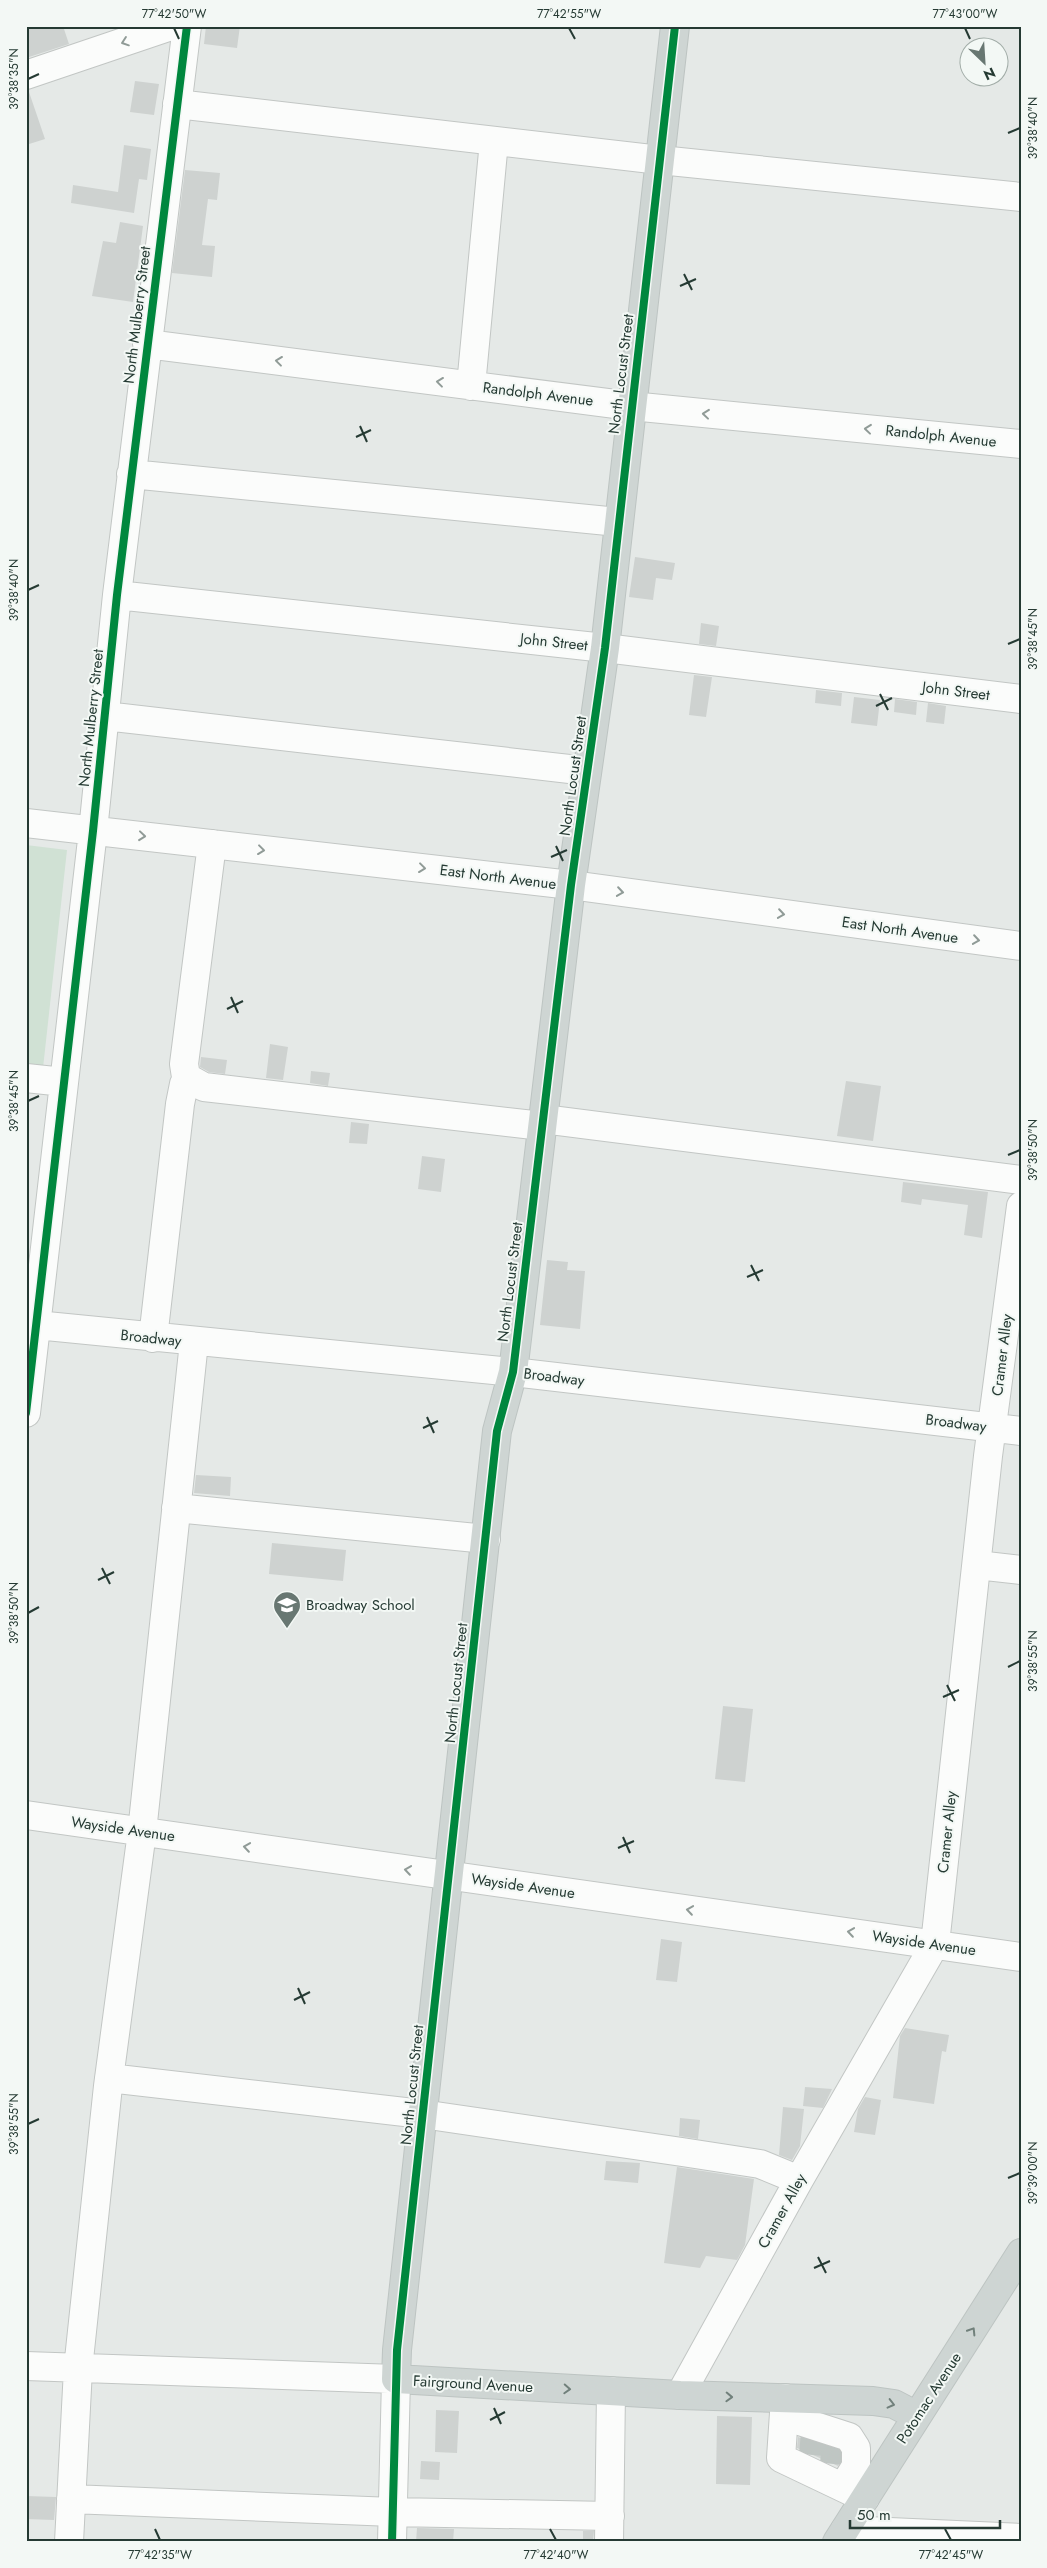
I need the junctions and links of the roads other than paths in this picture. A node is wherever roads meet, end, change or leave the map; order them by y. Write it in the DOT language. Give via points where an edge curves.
graph roads {
  1 [pos="171,26"];
  2 [pos="187,26"];
  3 [pos="675,26"];
  4 [pos="26,75"];
  5 [pos="177,104"];
  6 [pos="494,141"];
  7 [pos="660,160"];
  8 [pos="1021,197"];
  9 [pos="146,344"];
  10 [pos="471,386"];
  11 [pos="631,406"];
  12 [pos="1021,444"];
  13 [pos="132,474"];
  14 [pos="618,522"];
  15 [pos="117,595"];
  16 [pos="605,648"];
  17 [pos="1021,699"];
  18 [pos="105,716"];
  19 [pos="587,771"];
  20 [pos="26,823"];
  21 [pos="93,831"];
  22 [pos="212,844"];
  23 [pos="571,885"];
  24 [pos="1021,946"];
  25 [pos="26,1078"];
  26 [pos="188,1079"];
  27 [pos="64,1082"];
  28 [pos="543,1123"];
  29 [pos="1021,1180"];
  30 [pos="1021,1206"];
  31 [pos="31,1325"];
  32 [pos="153,1338"];
  33 [pos="194,1342"];
  34 [pos="513,1372"];
  35 [pos="26,1413"];
  36 [pos="994,1428"];
  37 [pos="1021,1431"];
  38 [pos="176,1508"];
  39 [pos="486,1539"];
  40 [pos="977,1564"];
  41 [pos="1021,1570"];
  42 [pos="26,1815"];
  43 [pos="142,1832"];
  44 [pos="450,1876"];
  45 [pos="935,1944"];
  46 [pos="1021,1957"];
  47 [pos="109,2078"];
  48 [pos="422,2114"];
  49 [pos="799,2180"];
  50 [pos="1021,2253"];
  51 [pos="26,2366"];
  52 [pos="78,2369"];
  53 [pos="396,2379"];
  54 [pos="611,2391"];
  55 [pos="680,2395"];
  56 [pos="785,2407"];
  57 [pos="917,2416"];
  58 [pos="830,2459"];
  59 [pos="71,2499"];
  60 [pos="393,2512"];
  61 [pos="610,2529"];
  62 [pos="841,2536"];
  63 [pos="1021,2538"];
  64 [pos="68,2542"];
  65 [pos="392,2542"];
  1 -- 4 [label="street, one-way"];
  2 -- 5 [label="street, North Mulberry Street"];
  3 -- 7 [label="main road, North Locust Street"];
  5 -- 6 [label="street"];
  5 -- 9 [label="street, North Mulberry Street"];
  6 -- 7 [label="street"];
  6 -- 10 [label="street"];
  7 -- 8 [label="street"];
  7 -- 11 [label="main road, North Locust Street"];
  10 -- 9 [label="street, Randolph Avenue, one-way"];
  9 -- 13 [label="street, North Mulberry Street"];
  10 -- 11 [label="street, Randolph Avenue"];
  12 -- 11 [label="street, Randolph Avenue, one-way"];
  11 -- 14 [label="main road, North Locust Street"];
  13 -- 14 [label="street"];
  13 -- 15 [label="street, North Mulberry Street"];
  14 -- 16 [label="main road, North Locust Street"];
  15 -- 16 [label="street, John Street"];
  15 -- 18 [label="street, North Mulberry Street"];
  16 -- 17 [label="street, John Street"];
  16 -- 19 [label="main road, North Locust Street"];
  18 -- 19 [label="street"];
  18 -- 21 [label="street, North Mulberry Street"];
  19 -- 23 [label="main road, North Locust Street"];
  20 -- 21 [label="street, East North Avenue"];
  21 -- 22 [label="street, East North Avenue, one-way"];
  21 -- 27 [label="street, North Mulberry Street"];
  22 -- 23 [label="street, East North Avenue, one-way"];
  22 -- 26 [label="street" via="184,1064"];
  23 -- 24 [label="street, East North Avenue, one-way"];
  23 -- 28 [label="main road, North Locust Street"];
  25 -- 27 [label="street"];
  26 -- 28 [label="street" via="204,1087"];
  26 -- 32 [label="street" via="180,1104"];
  27 -- 31 [label="street, North Mulberry Street"];
  28 -- 29 [label="street"];
  28 -- 34 [label="main road, North Locust Street"];
  30 -- 36 [label="street, Cramer Alley"];
  31 -- 32 [label="street, Broadway"];
  31 -- 35 [label="street, North Mulberry Street"];
  32 -- 33 [label="street, Broadway"];
  33 -- 34 [label="street, Broadway"];
  33 -- 38 [label="street"];
  34 -- 36 [label="street, Broadway"];
  34 -- 39 [label="main road, North Locust Street" via="497,1430"];
  36 -- 37 [label="street, Broadway"];
  36 -- 40 [label="street, Cramer Alley"];
  38 -- 39 [label="street"];
  38 -- 43 [label="street"];
  39 -- 44 [label="main road, North Locust Street"];
  40 -- 41 [label="street"];
  40 -- 45 [label="street, Cramer Alley"];
  42 -- 43 [label="street, Wayside Avenue"];
  44 -- 43 [label="street, Wayside Avenue, one-way"];
  43 -- 47 [label="street"];
  45 -- 44 [label="street, Wayside Avenue, one-way"];
  44 -- 48 [label="main road, North Locust Street"];
  45 -- 46 [label="street, Wayside Avenue"];
  45 -- 49 [label="street, Cramer Alley"];
  47 -- 48 [label="street"];
  47 -- 52 [label="street"];
  48 -- 49 [label="street" via="760,2164"];
  48 -- 53 [label="main road, North Locust Street" via="396,2350"];
  49 -- 55 [label="street, Cramer Alley"];
  57 -- 50 [label="main road, Potomac Avenue, one-way"];
  51 -- 52 [label="street, Fairground Avenue"];
  52 -- 53 [label="street, Fairground Avenue"];
  52 -- 59 [label="street"];
  53 -- 54 [label="main road, Fairground Avenue, one-way"];
  53 -- 60 [label="street, North Locust Street"];
  54 -- 55 [label="main road, Fairground Avenue"];
  54 -- 61 [label="street"];
  55 -- 56 [label="main road, Fairground Avenue, one-way"];
  56 -- 57 [label="main road, Fairground Avenue, one-way" via="894,2404"];
  56 -- 58 [label="street"];
  56 -- 58 [label="street" via="781,2458"];
  57 -- 58 [label="main road, Potomac Avenue"];
  58 -- 62 [label="main road, Potomac Avenue"];
  59 -- 60 [label="street"];
  59 -- 64 [label="street"];
  60 -- 61 [label="street"];
  60 -- 65 [label="street, North Locust Street"];
  62 -- 63 [label="street"];
}
